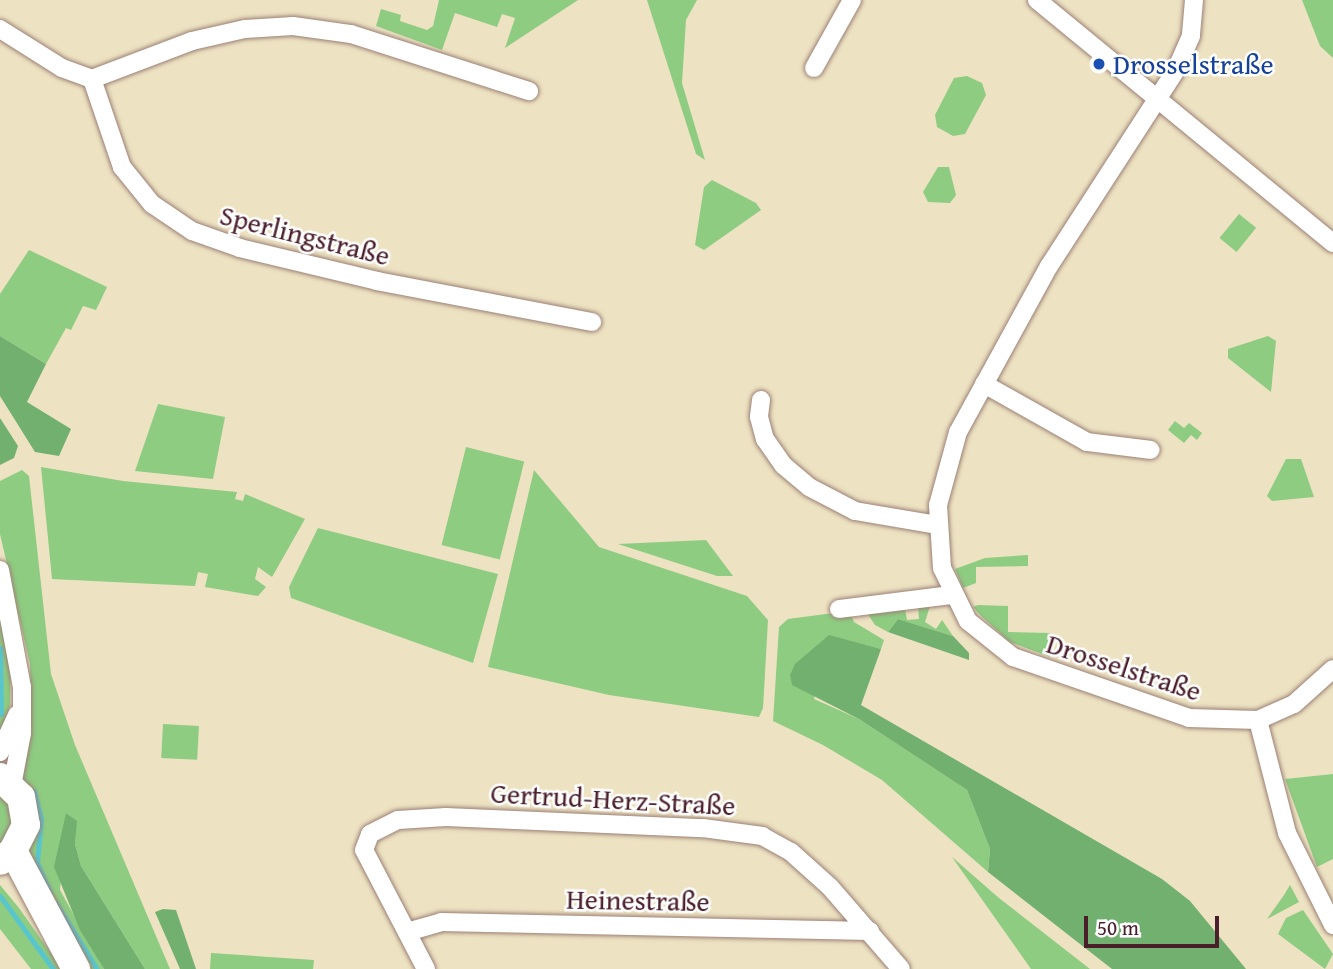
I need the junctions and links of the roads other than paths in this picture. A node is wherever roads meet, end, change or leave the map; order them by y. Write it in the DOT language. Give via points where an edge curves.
graph roads {
  1 [pos="852,0"];
  2 [pos="1037,0"];
  3 [pos="1194,0"];
  4 [pos="0,29"];
  5 [pos="814,68"];
  6 [pos="92,79"];
  7 [pos="529,91"];
  8 [pos="1156,97"];
  9 [pos="1333,243"];
  10 [pos="592,321"];
  11 [pos="984,384"];
  12 [pos="761,400"];
  13 [pos="1150,450"];
  14 [pos="937,525"];
  15 [pos="0,570"];
  16 [pos="953,595"];
  17 [pos="839,609"];
  18 [pos="1333,669"];
  19 [pos="22,702"];
  20 [pos="1258,720"];
  21 [pos="0,752"];
  22 [pos="6,781"];
  23 [pos="4,861"];
  24 [pos="1333,925"];
  25 [pos="870,931"];
  26 [pos="407,932"];
  27 [pos="76,969"];
  28 [pos="426,969"];
  29 [pos="901,969"];
  1 -- 5 [label="street"];
  2 -- 8 [label="street"];
  3 -- 8 [label="street, Drosselstraße" via="1187,48"];
  4 -- 6 [label="street" via="62,68"];
  6 -- 7 [label="street" via="192,41 245,29 293,26 351,34"];
  6 -- 10 [label="street, Sperlingstraße" via="122,167 152,204 192,232 377,281"];
  8 -- 9 [label="street"];
  8 -- 11 [label="street, Drosselstraße" via="1049,266"];
  11 -- 13 [label="street" via="1087,442"];
  11 -- 14 [label="street, Drosselstraße" via="945,468"];
  12 -- 14 [label="street" via="759,417 768,446 809,487 855,511"];
  14 -- 16 [label="street, Drosselstraße" via="942,568"];
  15 -- 19 [label="street" via="19,652"];
  16 -- 17 [label="street"];
  16 -- 20 [label="street, Drosselstraße" via="968,621 1013,657 1189,718"];
  18 -- 20 [label="street, Drosselstraße" via="1294,704"];
  19 -- 21 [label="street"];
  19 -- 22 [label="street" via="22,733"];
  20 -- 24 [label="street" via="1287,833"];
  22 -- 23 [label="main road" via="21,797 26,825"];
  23 -- 27 [label="main road"];
  25 -- 26 [label="street, Heinestraße" via="441,922"];
  25 -- 26 [label="street, Gertrud-Herz-Straße" via="792,852 762,836 735,830 434,818 398,820 379,828 370,834 364,850"];
  25 -- 29 [label="street, Gertrud-Herz-Straße"];
  26 -- 28 [label="street"];
}
